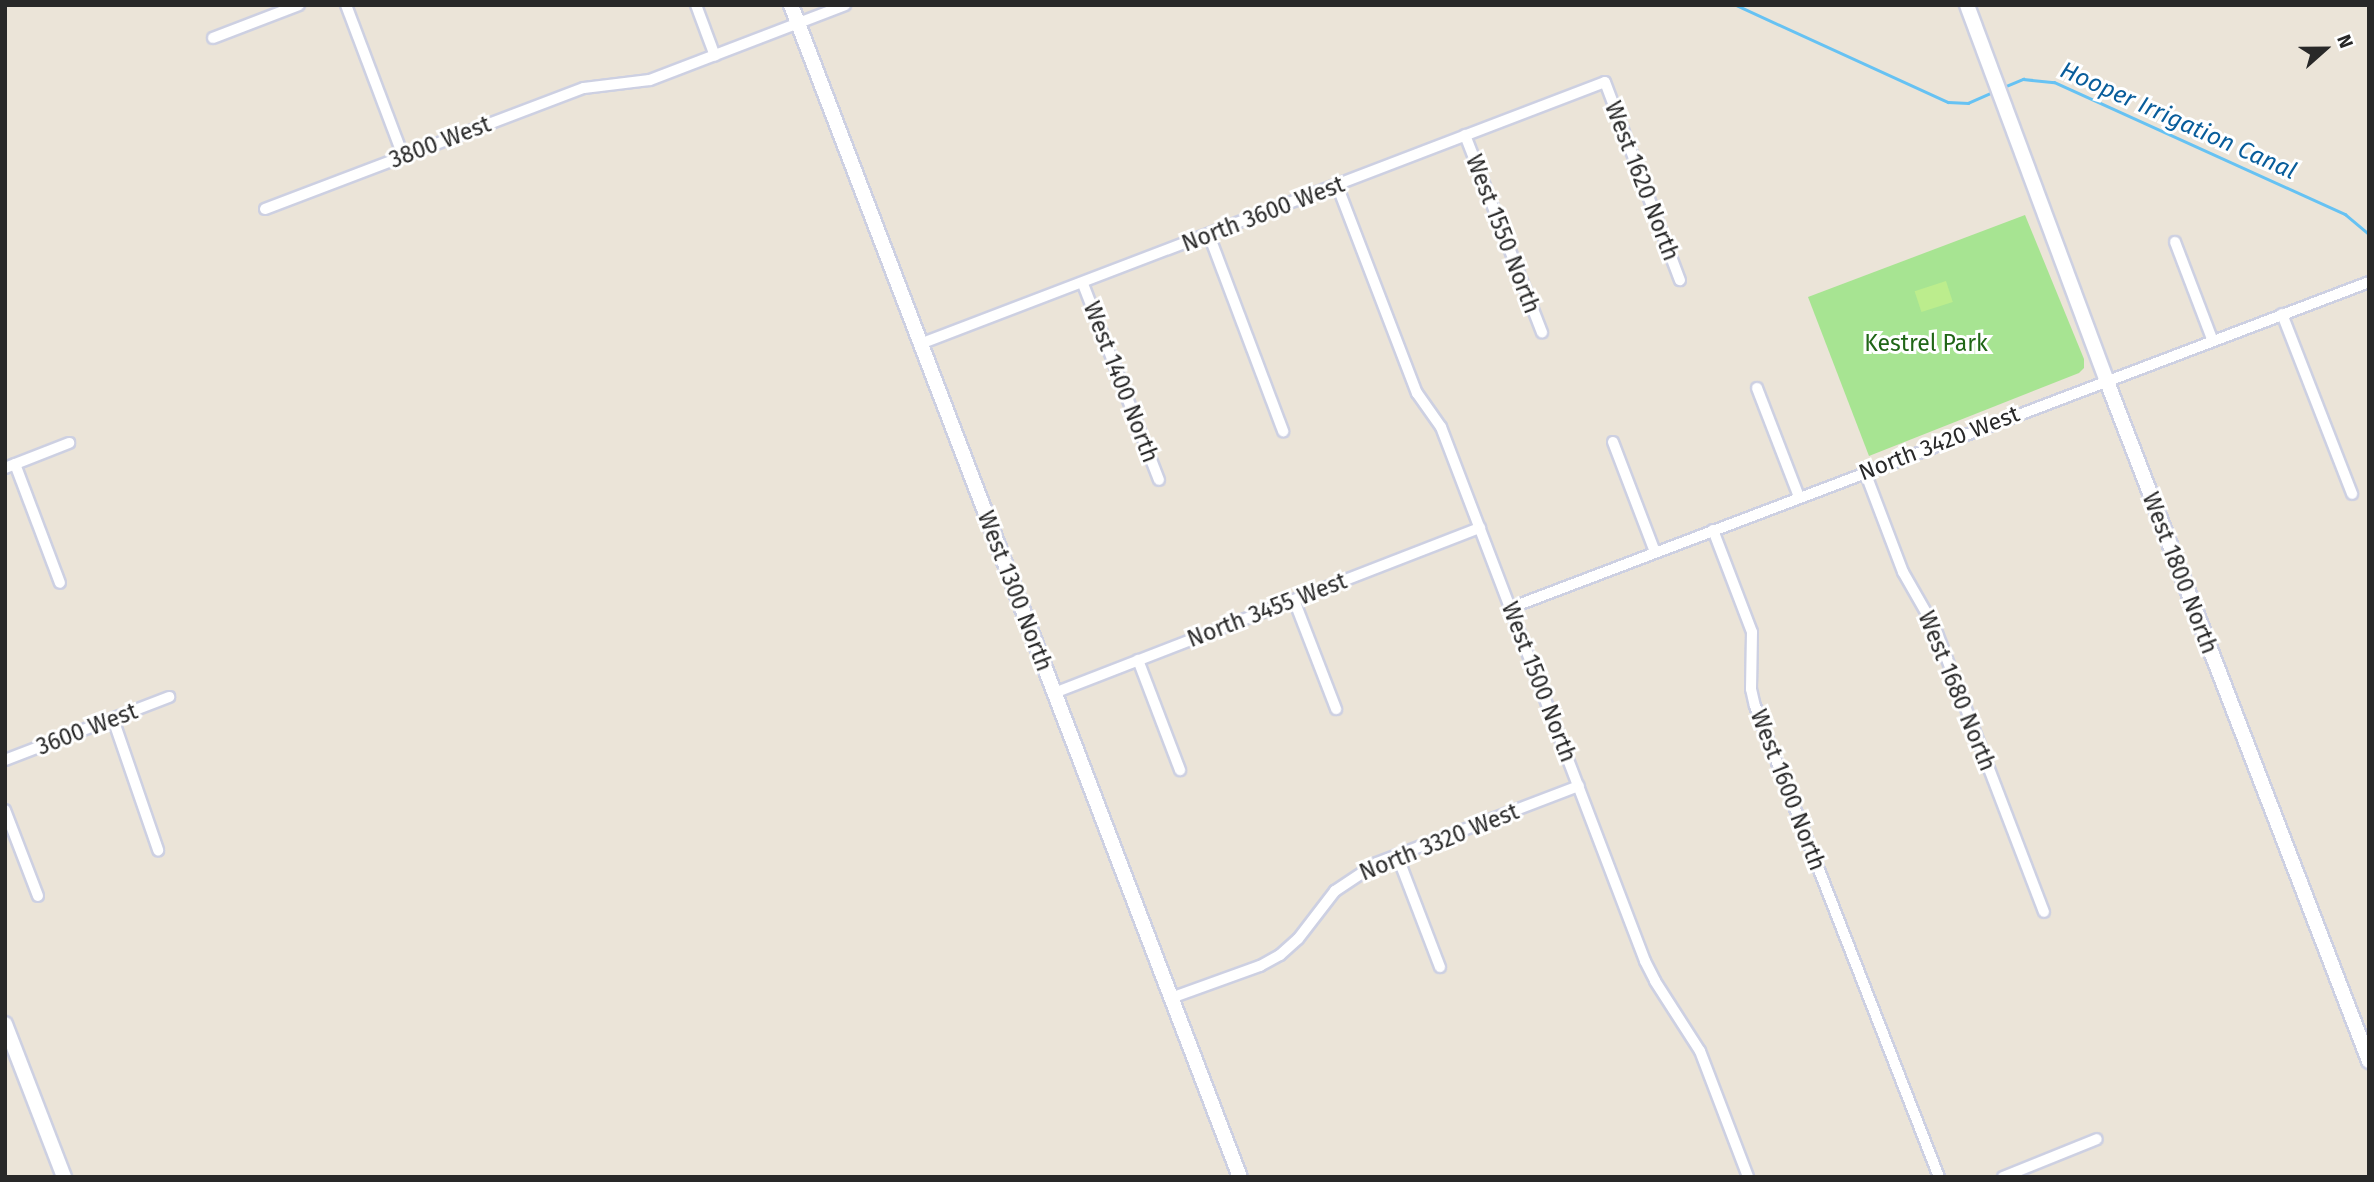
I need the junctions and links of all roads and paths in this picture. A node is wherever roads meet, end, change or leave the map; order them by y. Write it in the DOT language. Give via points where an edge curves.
graph roads {
  1 [pos="299,5"];
  2 [pos="346,5"];
  3 [pos="695,5"];
  4 [pos="790,5"];
  5 [pos="845,5"];
  6 [pos="1967,5"];
  7 [pos="797,23"];
  8 [pos="213,38"];
  9 [pos="715,56"];
  10 [pos="1605,82"];
  11 [pos="1465,135"];
  12 [pos="403,156"];
  13 [pos="1337,185"];
  14 [pos="265,209"];
  15 [pos="1209,235"];
  16 [pos="2175,242"];
  17 [pos="1680,280"];
  18 [pos="2369,282"];
  19 [pos="1083,284"];
  20 [pos="2282,314"];
  21 [pos="1542,333"];
  22 [pos="2212,339"];
  23 [pos="920,344"];
  24 [pos="2106,379"];
  25 [pos="1757,388"];
  26 [pos="1283,431"];
  27 [pos="1613,442"];
  28 [pos="69,443"];
  29 [pos="10,466"];
  30 [pos="1865,472"];
  31 [pos="1159,480"];
  32 [pos="2352,494"];
  33 [pos="1799,497"];
  34 [pos="1480,528"];
  35 [pos="1713,530"];
  36 [pos="1655,552"];
  37 [pos="60,583"];
  38 [pos="1294,600"];
  39 [pos="1510,608"];
  40 [pos="1138,660"];
  41 [pos="1054,692"];
  42 [pos="169,697"];
  43 [pos="1336,709"];
  44 [pos="113,719"];
  45 [pos="5,760"];
  46 [pos="1180,769"];
  47 [pos="1579,786"];
  48 [pos="5,810"];
  49 [pos="158,850"];
  50 [pos="1397,855"];
  51 [pos="38,896"];
  52 [pos="2045,912"];
  53 [pos="1440,967"];
  54 [pos="1171,998"];
  55 [pos="5,1024"];
  56 [pos="2369,1062"];
  57 [pos="2097,1139"];
  58 [pos="64,1177"];
  59 [pos="1240,1177"];
  60 [pos="1748,1177"];
  61 [pos="1939,1177"];
  62 [pos="2003,1177"];
  1 -- 8 [label="street"];
  2 -- 12 [label="street"];
  3 -- 9 [label="street"];
  4 -- 7 [label="street, West 1300 North"];
  5 -- 7 [label="street, 3800 West"];
  6 -- 24 [label="street, West 1800 North"];
  7 -- 9 [label="street, 3800 West"];
  7 -- 23 [label="street, West 1300 North"];
  9 -- 12 [label="street, 3800 West" via="650,80 584,88"];
  10 -- 11 [label="street, North 3600 West"];
  10 -- 17 [label="street, West 1620 North"];
  11 -- 13 [label="street, North 3600 West"];
  11 -- 21 [label="street, West 1550 North"];
  12 -- 14 [label="street, 3800 West"];
  13 -- 15 [label="street, North 3600 West"];
  13 -- 34 [label="street, West 1500 North" via="1417,393 1441,427"];
  15 -- 19 [label="street, North 3600 West"];
  15 -- 26 [label="street"];
  16 -- 22 [label="street"];
  18 -- 20 [label="street, North 3420 West"];
  19 -- 23 [label="street, North 3600 West"];
  19 -- 31 [label="street, West 1400 North"];
  20 -- 22 [label="street, North 3420 West"];
  20 -- 32 [label="street"];
  22 -- 24 [label="street, North 3420 West"];
  23 -- 41 [label="street, West 1300 North"];
  24 -- 30 [label="street, North 3420 West"];
  24 -- 56 [label="street, West 1800 North"];
  25 -- 33 [label="street"];
  27 -- 36 [label="street"];
  28 -- 29 [label="street"];
  29 -- 37 [label="street"];
  30 -- 33 [label="street, North 3420 West"];
  30 -- 52 [label="street, West 1680 North" via="1903,572 1935,628"];
  33 -- 35 [label="street, North 3420 West"];
  34 -- 38 [label="street, North 3455 West"];
  34 -- 39 [label="street, West 1500 North"];
  35 -- 36 [label="street, North 3420 West"];
  35 -- 61 [label="street, West 1600 North" via="1752,632 1755,706"];
  36 -- 39 [label="street, North 3420 West"];
  38 -- 40 [label="street, North 3455 West"];
  38 -- 43 [label="street"];
  39 -- 47 [label="street, West 1500 North"];
  40 -- 41 [label="street, North 3455 West"];
  40 -- 46 [label="street"];
  41 -- 54 [label="street, West 1300 North"];
  42 -- 44 [label="street, 3600 West"];
  44 -- 45 [label="street, 3600 West"];
  44 -- 49 [label="street"];
  47 -- 50 [label="street, North 3320 West"];
  47 -- 60 [label="street, West 1500 North" via="1646,961 1700,1051"];
  48 -- 51 [label="street"];
  50 -- 53 [label="street"];
  50 -- 54 [label="street, North 3320 West" via="1357,874 1335,891 1280,955"];
  54 -- 59 [label="street, West 1300 North"];
  55 -- 58 [label="street"];
  57 -- 62 [label="street"];
}
